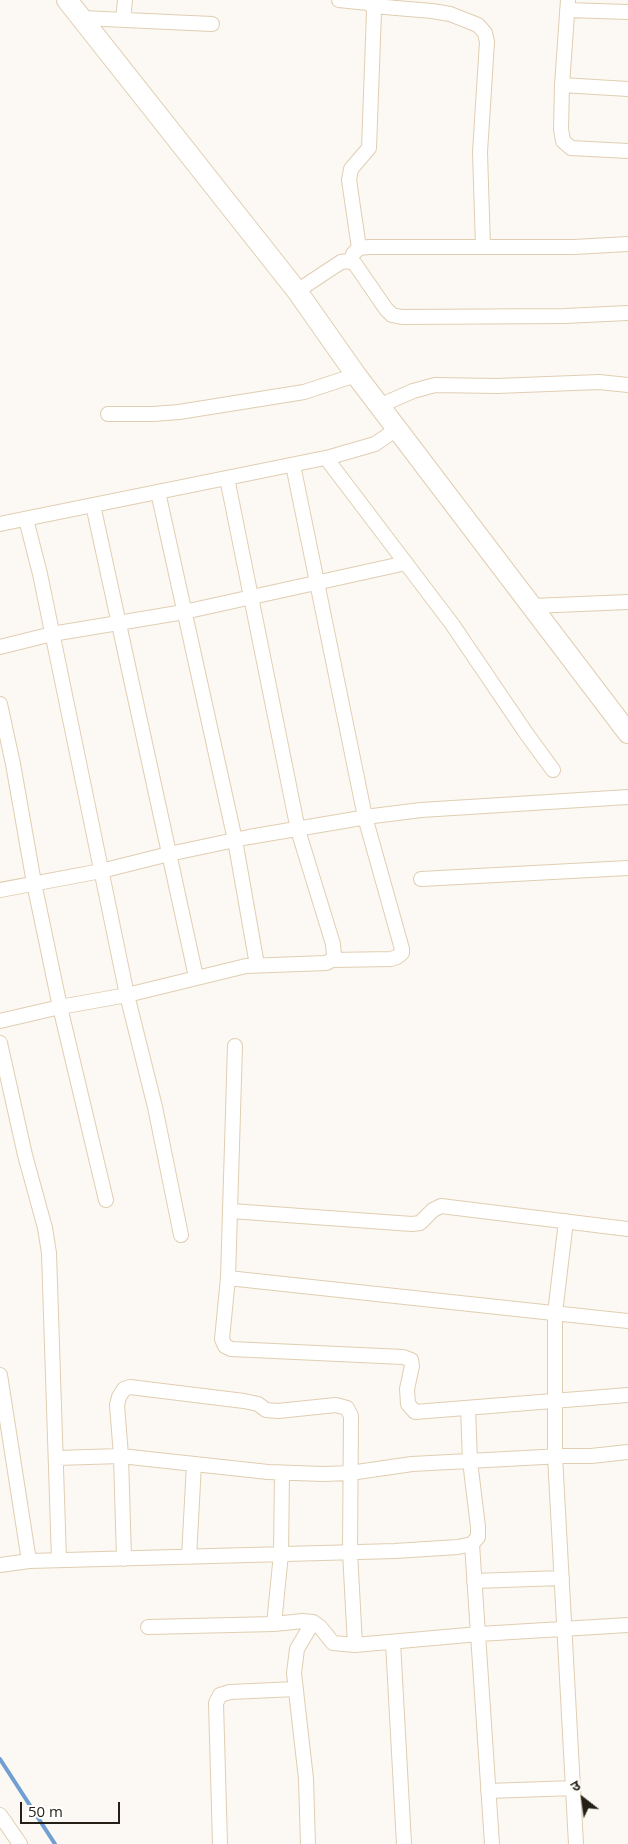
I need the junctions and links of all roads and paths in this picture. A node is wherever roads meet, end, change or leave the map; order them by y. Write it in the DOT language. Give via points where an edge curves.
graph roads {
  1 [pos="67,0"];
  2 [pos="125,0"];
  3 [pos="338,0"];
  4 [pos="567,5"];
  5 [pos="373,6"];
  6 [pos="628,12"];
  7 [pos="82,18"];
  8 [pos="123,20"];
  9 [pos="212,24"];
  10 [pos="562,85"];
  11 [pos="628,89"];
  12 [pos="628,151"];
  13 [pos="628,244"];
  14 [pos="483,247"];
  15 [pos="359,248"];
  16 [pos="349,260"];
  17 [pos="297,292"];
  18 [pos="628,313"];
  19 [pos="356,375"];
  20 [pos="628,385"];
  21 [pos="380,406"];
  22 [pos="108,414"];
  23 [pos="397,429"];
  24 [pos="326,458"];
  25 [pos="293,465"];
  26 [pos="227,478"];
  27 [pos="158,492"];
  28 [pos="93,505"];
  29 [pos="26,519"];
  30 [pos="0,524"];
  31 [pos="406,563"];
  32 [pos="317,581"];
  33 [pos="252,596"];
  34 [pos="628,602"];
  35 [pos="533,606"];
  36 [pos="184,612"];
  37 [pos="119,623"];
  38 [pos="52,634"];
  39 [pos="0,647"];
  40 [pos="0,704"];
  41 [pos="628,733"];
  42 [pos="553,770"];
  43 [pos="628,797"];
  44 [pos="365,817"];
  45 [pos="298,830"];
  46 [pos="235,840"];
  47 [pos="169,854"];
  48 [pos="628,868"];
  49 [pos="101,871"];
  50 [pos="421,879"];
  51 [pos="34,884"];
  52 [pos="0,890"];
  53 [pos="332,960"];
  54 [pos="257,965"];
  55 [pos="196,977"];
  56 [pos="126,995"];
  57 [pos="60,1007"];
  58 [pos="0,1021"];
  59 [pos="0,1043"];
  60 [pos="235,1046"];
  61 [pos="106,1200"];
  62 [pos="231,1211"];
  63 [pos="566,1221"];
  64 [pos="628,1229"];
  65 [pos="181,1236"];
  66 [pos="228,1278"];
  67 [pos="555,1313"];
  68 [pos="628,1321"];
  69 [pos="0,1375"];
  70 [pos="628,1395"];
  71 [pos="555,1401"];
  72 [pos="468,1408"];
  73 [pos="628,1452"];
  74 [pos="121,1456"];
  75 [pos="555,1456"];
  76 [pos="56,1458"];
  77 [pos="470,1461"];
  78 [pos="194,1464"];
  79 [pos="282,1473"];
  80 [pos="350,1473"];
  81 [pos="472,1544"];
  82 [pos="350,1552"];
  83 [pos="281,1554"];
  84 [pos="189,1557"];
  85 [pos="124,1559"];
  86 [pos="59,1560"];
  87 [pos="29,1561"];
  88 [pos="0,1563"];
  89 [pos="562,1578"];
  90 [pos="474,1581"];
  91 [pos="313,1622"];
  92 [pos="274,1624"];
  93 [pos="628,1625"];
  94 [pos="148,1627"];
  95 [pos="566,1629"];
  96 [pos="479,1634"];
  97 [pos="393,1642"];
  98 [pos="355,1645"];
  99 [pos="296,1689"];
  100 [pos="574,1788"];
  101 [pos="488,1791"];
  102 [pos="0,1815"];
  103 [pos="20,1844"];
  104 [pos="220,1844"];
  105 [pos="308,1844"];
  106 [pos="404,1844"];
  107 [pos="492,1844"];
  108 [pos="576,1844"];
  1 -- 7 [label="street"];
  2 -- 8 [label="street"];
  3 -- 5 [label="street"];
  4 -- 6 [label="street"];
  4 -- 10 [label="street"];
  5 -- 14 [label="street" via="450,14 478,25 485,33 480,152"];
  5 -- 15 [label="street" via="368,148 352,169 349,180"];
  7 -- 8 [label="street"];
  7 -- 17 [label="street"];
  8 -- 9 [label="street"];
  10 -- 11 [label="street"];
  10 -- 12 [label="street" via="563,141 571,148"];
  13 -- 14 [label="street"];
  14 -- 15 [label="street"];
  15 -- 16 [label="street"];
  16 -- 17 [label="street"];
  16 -- 18 [label="street" via="386,309 392,315 402,317"];
  17 -- 19 [label="street"];
  19 -- 21 [label="street"];
  19 -- 22 [label="street" via="304,392 218,406 152,414"];
  20 -- 21 [label="street" via="599,382 435,385 413,390"];
  21 -- 23 [label="street"];
  23 -- 24 [label="street" via="375,444"];
  23 -- 35 [label="street"];
  24 -- 25 [label="street"];
  24 -- 31 [label="street"];
  25 -- 26 [label="street"];
  25 -- 32 [label="street"];
  26 -- 27 [label="street"];
  26 -- 33 [label="street"];
  27 -- 28 [label="street"];
  27 -- 36 [label="street"];
  28 -- 29 [label="street"];
  28 -- 37 [label="street"];
  29 -- 30 [label="street"];
  29 -- 38 [label="street"];
  31 -- 32 [label="street"];
  31 -- 42 [label="street"];
  32 -- 33 [label="street"];
  32 -- 44 [label="street"];
  33 -- 36 [label="street"];
  33 -- 45 [label="street"];
  34 -- 35 [label="street"];
  35 -- 41 [label="street"];
  36 -- 37 [label="street"];
  36 -- 46 [label="street"];
  37 -- 38 [label="street"];
  37 -- 47 [label="street"];
  38 -- 39 [label="street"];
  38 -- 49 [label="street"];
  40 -- 51 [label="street"];
  43 -- 44 [label="street" via="421,810"];
  44 -- 45 [label="street"];
  44 -- 53 [label="street" via="402,953 391,959"];
  45 -- 46 [label="street"];
  45 -- 53 [label="street" via="333,944"];
  46 -- 47 [label="street"];
  46 -- 54 [label="street"];
  47 -- 49 [label="street"];
  47 -- 55 [label="street"];
  48 -- 50 [label="street"];
  49 -- 51 [label="street"];
  49 -- 56 [label="street"];
  51 -- 52 [label="street"];
  51 -- 57 [label="street"];
  53 -- 54 [label="street" via="326,963"];
  54 -- 55 [label="street"];
  55 -- 56 [label="street"];
  56 -- 57 [label="street"];
  56 -- 65 [label="street" via="155,1107"];
  57 -- 58 [label="street"];
  57 -- 61 [label="street"];
  59 -- 76 [label="street" via="49,1253"];
  60 -- 62 [label="street"];
  62 -- 63 [label="street" via="412,1224 420,1223 441,1206"];
  62 -- 66 [label="street"];
  63 -- 64 [label="street"];
  63 -- 67 [label="street"];
  66 -- 67 [label="street"];
  66 -- 72 [label="street" via="224,1346 231,1349 403,1357 411,1360 408,1404 415,1412"];
  67 -- 68 [label="street"];
  67 -- 71 [label="street"];
  69 -- 87 [label="street"];
  70 -- 71 [label="street"];
  71 -- 72 [label="street"];
  71 -- 75 [label="street"];
  72 -- 77 [label="street"];
  73 -- 75 [label="street"];
  74 -- 76 [label="street"];
  74 -- 78 [label="street"];
  74 -- 80 [label="street" via="117,1405 124,1389 130,1387 244,1401 258,1404 266,1410 336,1405 346,1408 351,1416"];
  74 -- 85 [label="street"];
  75 -- 77 [label="street"];
  75 -- 89 [label="street"];
  76 -- 86 [label="street"];
  77 -- 80 [label="street" via="412,1464"];
  77 -- 81 [label="street" via="478,1527 478,1537"];
  78 -- 79 [label="street"];
  78 -- 84 [label="street"];
  79 -- 80 [label="street"];
  79 -- 83 [label="street"];
  80 -- 82 [label="street"];
  81 -- 82 [label="street"];
  81 -- 90 [label="street"];
  82 -- 83 [label="street"];
  82 -- 98 [label="street"];
  83 -- 84 [label="street"];
  83 -- 92 [label="street"];
  84 -- 85 [label="street"];
  85 -- 86 [label="street"];
  86 -- 87 [label="street"];
  87 -- 88 [label="street"];
  89 -- 90 [label="street"];
  89 -- 95 [label="street"];
  90 -- 96 [label="street"];
  91 -- 92 [label="street"];
  91 -- 98 [label="street" via="333,1643"];
  91 -- 99 [label="street" via="297,1649"];
  92 -- 94 [label="street"];
  93 -- 95 [label="street"];
  95 -- 96 [label="street"];
  95 -- 100 [label="street"];
  96 -- 97 [label="street"];
  96 -- 101 [label="street"];
  97 -- 98 [label="street"];
  97 -- 106 [label="street"];
  99 -- 104 [label="street" via="230,1692 220,1695 216,1702"];
  99 -- 105 [label="street" via="306,1779"];
  100 -- 101 [label="street"];
  100 -- 108 [label="street"];
  101 -- 107 [label="street"];
  102 -- 103 [label="street"];
}
